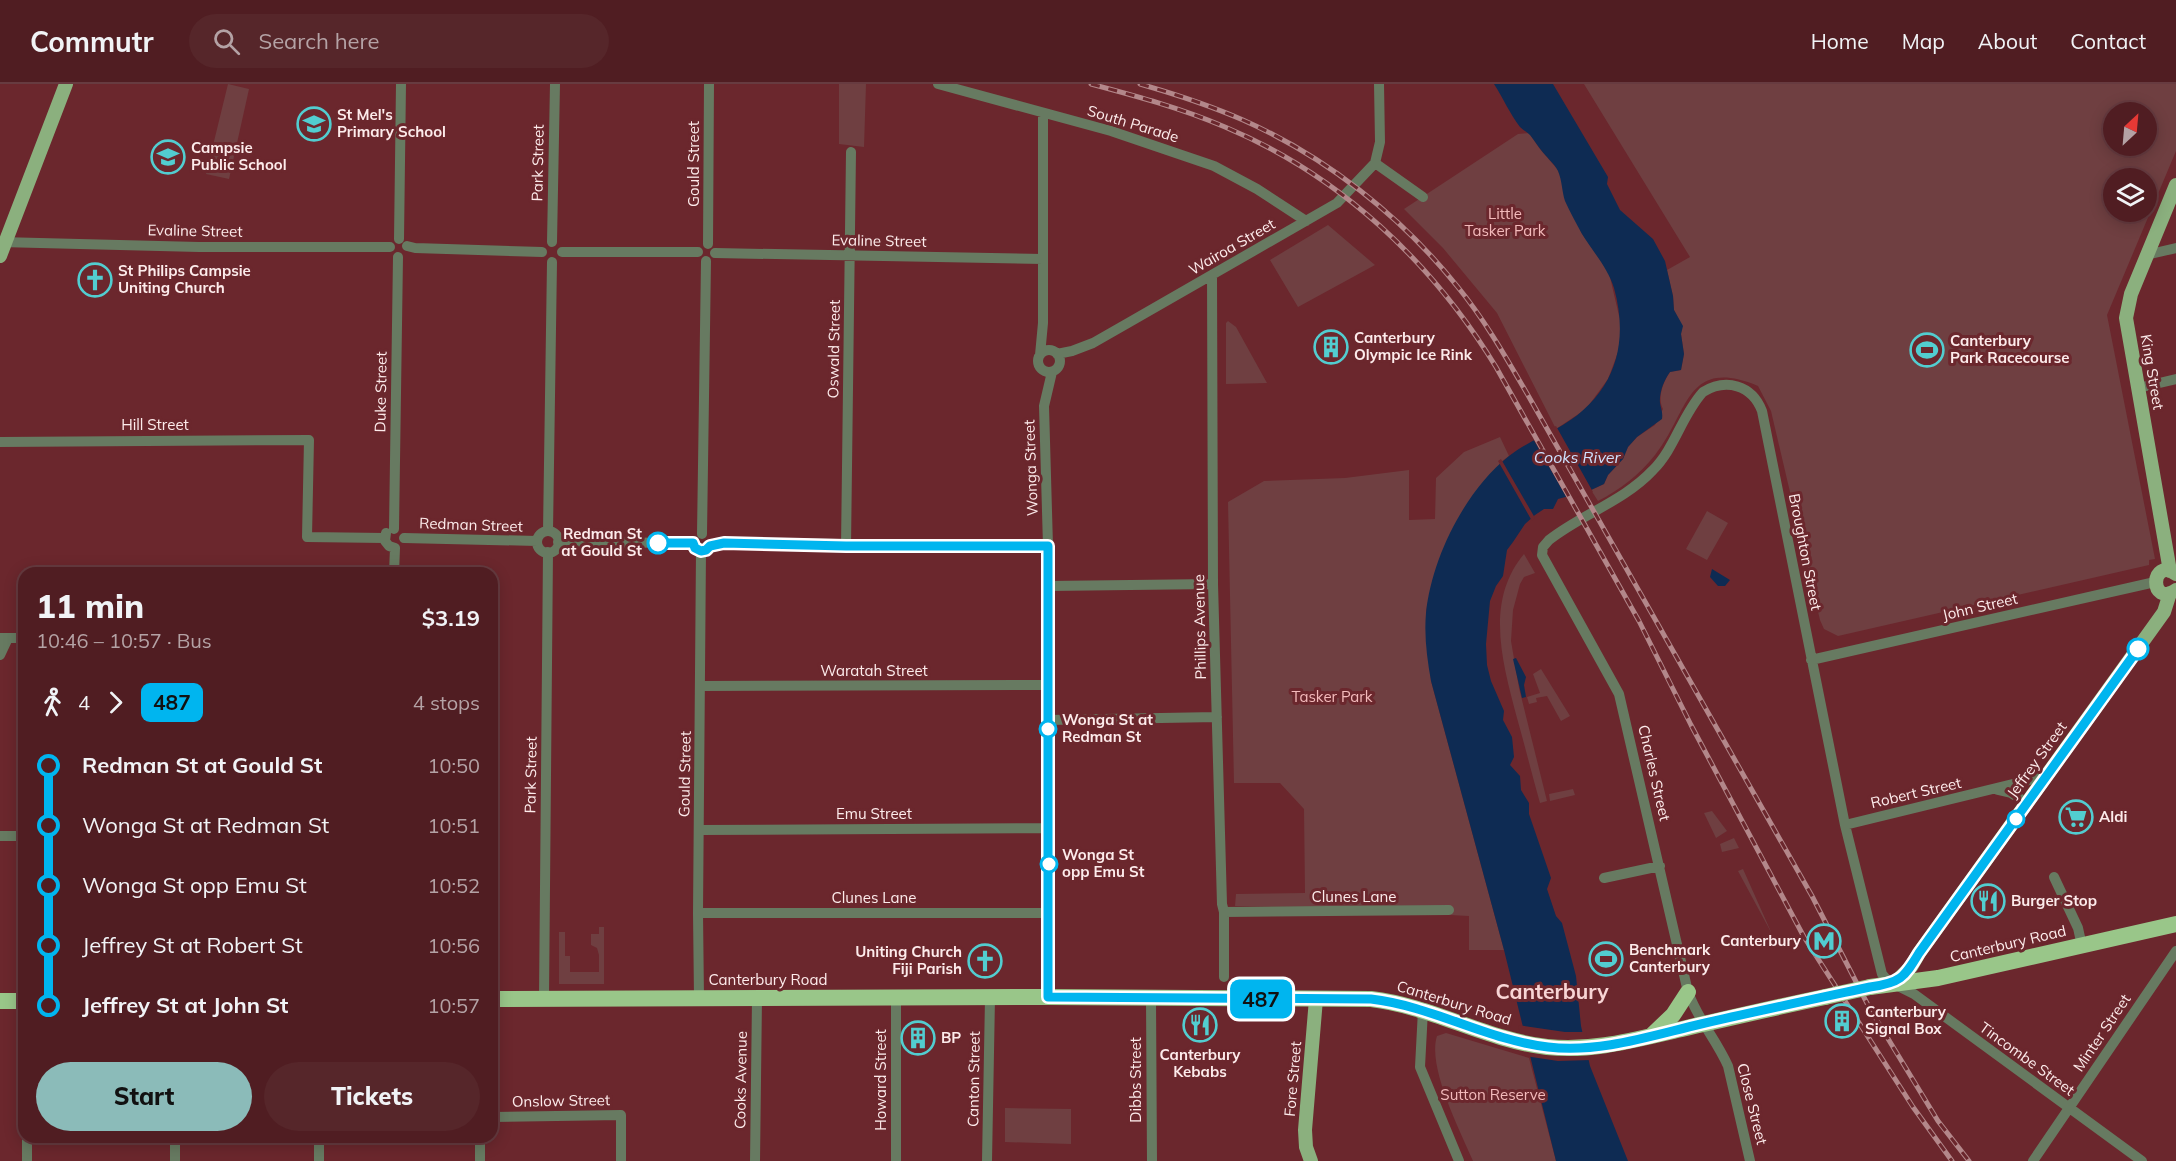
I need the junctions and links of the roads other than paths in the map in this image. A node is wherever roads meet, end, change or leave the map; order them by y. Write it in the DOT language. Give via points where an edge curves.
graph roads {
  1 [pos="66,84"];
  2 [pos="401,84"];
  3 [pos="555,84"];
  4 [pos="709,84"];
  5 [pos="938,84"];
  6 [pos="1379,84"];
  7 [pos="1043,113"];
  8 [pos="851,152"];
  9 [pos="1375,163"];
  10 [pos="2176,185"];
  11 [pos="1423,197"];
  12 [pos="1306,221"];
  13 [pos="552,242"];
  14 [pos="403,243"];
  15 [pos="708,244"];
  16 [pos="2,247"];
  17 [pos="390,247"];
  18 [pos="2176,248"];
  19 [pos="542,252"];
  20 [pos="562,252"];
  21 [pos="698,252"];
  22 [pos="850,255"];
  23 [pos="2146,255"];
  24 [pos="398,257"];
  25 [pos="711,257"];
  26 [pos="1043,259"];
  27 [pos="552,262"];
  28 [pos="1212,275"];
  29 [pos="1093,343"];
  30 [pos="1049,353"];
  31 [pos="1039,367"];
  32 [pos="1055,370"];
  33 [pos="2176,379"];
  34 [pos="2138,388"];
  35 [pos="1044,406"];
  36 [pos="0,442"];
  37 [pos="394,529"];
  38 [pos="549,531"];
  39 [pos="384,538"];
  40 [pos="404,538"];
  41 [pos="537,541"];
  42 [pos="558,542"];
  43 [pos="1545,543"];
  44 [pos="702,546"];
  45 [pos="846,546"];
  46 [pos="1048,546"];
  47 [pos="395,548"];
  48 [pos="548,552"];
  49 [pos="394,567"];
  50 [pos="2173,573"];
  51 [pos="2155,582"];
  52 [pos="1213,584"];
  53 [pos="1048,586"];
  54 [pos="2173,592"];
  55 [pos="2170,612"];
  56 [pos="4,638"];
  57 [pos="0,655"];
  58 [pos="1811,660"];
  59 [pos="1048,685"];
  60 [pos="701,686"];
  61 [pos="1217,717"];
  62 [pos="1048,720"];
  63 [pos="2046,776"];
  64 [pos="1994,790"];
  65 [pos="2027,803"];
  66 [pos="1845,825"];
  67 [pos="1049,828"];
  68 [pos="699,830"];
  69 [pos="0,836"];
  70 [pos="18,836"];
  71 [pos="1660,866"];
  72 [pos="2054,877"];
  73 [pos="1604,878"];
  74 [pos="1449,910"];
  75 [pos="1224,912"];
  76 [pos="698,913"];
  77 [pos="1049,913"];
  78 [pos="2176,924"];
  79 [pos="2082,946"];
  80 [pos="2176,951"];
  81 [pos="1224,977"];
  82 [pos="1893,984"];
  83 [pos="1688,992"];
  84 [pos="1048,997"];
  85 [pos="699,998"];
  86 [pos="757,998"];
  87 [pos="896,998"];
  88 [pos="990,998"];
  89 [pos="498,999"];
  90 [pos="544,999"];
  91 [pos="1151,999"];
  92 [pos="1316,999"];
  93 [pos="0,1001"];
  94 [pos="18,1001"];
  95 [pos="1423,1010"];
  96 [pos="1703,1024"];
  97 [pos="1650,1037"];
  98 [pos="2069,1108"];
  99 [pos="498,1117"];
  100 [pos="27,1143"];
  101 [pos="175,1143"];
  102 [pos="319,1143"];
  103 [pos="480,1143"];
  104 [pos="27,1161"];
  105 [pos="175,1161"];
  106 [pos="319,1161"];
  107 [pos="480,1161"];
  108 [pos="621,1161"];
  109 [pos="754,1161"];
  110 [pos="896,1161"];
  111 [pos="987,1161"];
  112 [pos="1152,1161"];
  113 [pos="1311,1161"];
  114 [pos="1459,1161"];
  115 [pos="1750,1161"];
  116 [pos="2033,1161"];
  117 [pos="2142,1161"];
  1 -- 16 [label="main road"];
  2 -- 14 [label="street"];
  3 -- 13 [label="street, Park Street"];
  4 -- 15 [label="street, Gould Street"];
  5 -- 7 [label="street, South Parade"];
  6 -- 9 [label="street" via="1380,142"];
  7 -- 12 [label="street, South Parade" via="1214,166"];
  7 -- 26 [label="street"];
  8 -- 22 [label="street, Oswald Street"];
  9 -- 11 [label="street"];
  9 -- 12 [label="street, Wairoa Street" via="1337,203"];
  10 -- 23 [label="main road, King Street"];
  12 -- 28 [label="street, Wairoa Street"];
  13 -- 19 [label="street"];
  13 -- 20 [label="street"];
  14 -- 17 [label="street" via="392,242"];
  14 -- 19 [label="street" via="415,248"];
  14 -- 24 [label="street" via="405,253"];
  15 -- 21 [label="street" via="700,246"];
  15 -- 25 [label="street" via="714,248"];
  16 -- 17 [label="street, Evaline Street"];
  17 -- 24 [label="street"];
  18 -- 23 [label="street"];
  19 -- 27 [label="street" via="544,259"];
  20 -- 21 [label="street"];
  20 -- 27 [label="street"];
  21 -- 25 [label="street" via="701,259"];
  22 -- 25 [label="street, Evaline Street"];
  22 -- 26 [label="street, Evaline Street"];
  22 -- 45 [label="street, Oswald Street"];
  23 -- 34 [label="main road, King Street" via="2126,318"];
  24 -- 37 [label="street, Duke Street"];
  25 -- 44 [label="street" via="702,534 708,537"];
  26 -- 30 [label="street" via="1043,323"];
  27 -- 38 [label="street"];
  28 -- 29 [label="street, Wairoa Street"];
  28 -- 52 [label="street, Phillips Avenue"];
  29 -- 30 [label="street, Wairoa Street" via="1072,351"];
  29 -- 32 [label="street, Wairoa Street"];
  30 -- 31 [label="street" via="1038,360"];
  30 -- 32 [label="street" via="1060,361"];
  31 -- 32 [label="street" via="1045,372"];
  31 -- 35 [label="street, Wonga Street"];
  32 -- 35 [label="street, Wonga Street"];
  33 -- 34 [label="street"];
  34 -- 50 [label="main road, King Street"];
  35 -- 46 [label="street, Wonga Street"];
  36 -- 39 [label="street, Hill Street" via="309,440 308,537"];
  37 -- 39 [label="street"];
  37 -- 40 [label="street" via="402,532"];
  38 -- 41 [label="street" via="539,535"];
  38 -- 42 [label="street"];
  39 -- 47 [label="street"];
  40 -- 41 [label="street, Redman Street"];
  40 -- 47 [label="street"];
  41 -- 48 [label="street" via="539,548"];
  42 -- 44 [label="street"];
  42 -- 48 [label="street" via="555,550"];
  43 -- 58 [label="street, Broughton Street" via="1608,505 1653,471 1703,392 1721,384 1744,388 1755,397 1763,418"];
  43 -- 71 [label="street, Charles Street" via="1543,560 1619,694"];
  44 -- 45 [label="street"];
  44 -- 60 [label="street, Gould Street"];
  45 -- 46 [label="street"];
  46 -- 53 [label="street, Wonga Street"];
  47 -- 49 [label="street"];
  48 -- 90 [label="street, Park Street"];
  50 -- 51 [label="main road" via="2160,573"];
  51 -- 54 [label="main road" via="2160,591"];
  51 -- 58 [label="street, John Street"];
  52 -- 53 [label="street"];
  52 -- 61 [label="street, Phillips Avenue"];
  53 -- 59 [label="street, Wonga Street"];
  54 -- 55 [label="main road" via="2168,605"];
  55 -- 63 [label="main road, Jeffrey Street"];
  56 -- 57 [label="street"];
  58 -- 66 [label="street, Broughton Street"];
  59 -- 60 [label="street, Waratah Street"];
  59 -- 62 [label="street, Wonga Street"];
  60 -- 68 [label="street, Gould Street"];
  61 -- 62 [label="street"];
  61 -- 75 [label="street, Phillips Avenue"];
  62 -- 67 [label="street, Wonga Street"];
  63 -- 64 [label="street, Robert Street"];
  63 -- 65 [label="main road, Jeffrey Street"];
  64 -- 65 [label="street" via="2011,793"];
  64 -- 66 [label="street, Robert Street"];
  65 -- 82 [label="main road, Jeffrey Street" via="1911,967"];
  66 -- 82 [label="street, Broughton Street" via="1879,968"];
  67 -- 68 [label="street, Emu Street"];
  67 -- 77 [label="street, Wonga Street"];
  68 -- 76 [label="street, Gould Street"];
  69 -- 70 [label="street"];
  71 -- 73 [label="street"];
  71 -- 83 [label="street, Charles Street"];
  72 -- 79 [label="street" via="2078,928"];
  74 -- 75 [label="street, Clunes Lane"];
  75 -- 81 [label="street, Phillips Avenue"];
  76 -- 77 [label="street, Clunes Lane"];
  76 -- 85 [label="street, Gould Street"];
  77 -- 84 [label="street, Wonga Street"];
  78 -- 79 [label="highway, Canterbury Road"];
  79 -- 82 [label="highway, Canterbury Road"];
  80 -- 98 [label="street, Minter Street"];
  82 -- 96 [label="highway, Canterbury Road, bridge"];
  82 -- 98 [label="street, Tincombe Street" via="1914,994"];
  83 -- 96 [label="street, Charles Street"];
  83 -- 97 [label="highway" via="1673,1015"];
  84 -- 88 [label="highway, Canterbury Road"];
  84 -- 91 [label="highway, Canterbury Road"];
  85 -- 86 [label="highway, Canterbury Road"];
  85 -- 90 [label="highway, Canterbury Road"];
  86 -- 87 [label="highway, Canterbury Road"];
  86 -- 109 [label="street, Cooks Avenue"];
  87 -- 88 [label="highway, Canterbury Road"];
  87 -- 110 [label="street, Howard Street"];
  88 -- 111 [label="street, Canton Street"];
  89 -- 90 [label="highway, Canterbury Road"];
  91 -- 92 [label="highway, Canterbury Road"];
  91 -- 112 [label="street, Dibbs Street"];
  92 -- 95 [label="highway, Canterbury Road" via="1377,1000"];
  92 -- 113 [label="main road, Fore Street" via="1305,1130"];
  93 -- 94 [label="highway"];
  95 -- 97 [label="highway, Canterbury Road" via="1526,1043 1559,1048 1610,1046"];
  95 -- 114 [label="street" via="1420,1066"];
  96 -- 97 [label="highway, Canterbury Road"];
  96 -- 115 [label="street, Close Street" via="1728,1066"];
  98 -- 116 [label="street, Minter Street"];
  98 -- 117 [label="street, Tincombe Street"];
  99 -- 108 [label="street, Onslow Street" via="621,1115"];
  100 -- 104 [label="street"];
  101 -- 105 [label="street"];
  102 -- 106 [label="street"];
  103 -- 107 [label="street"];
}
